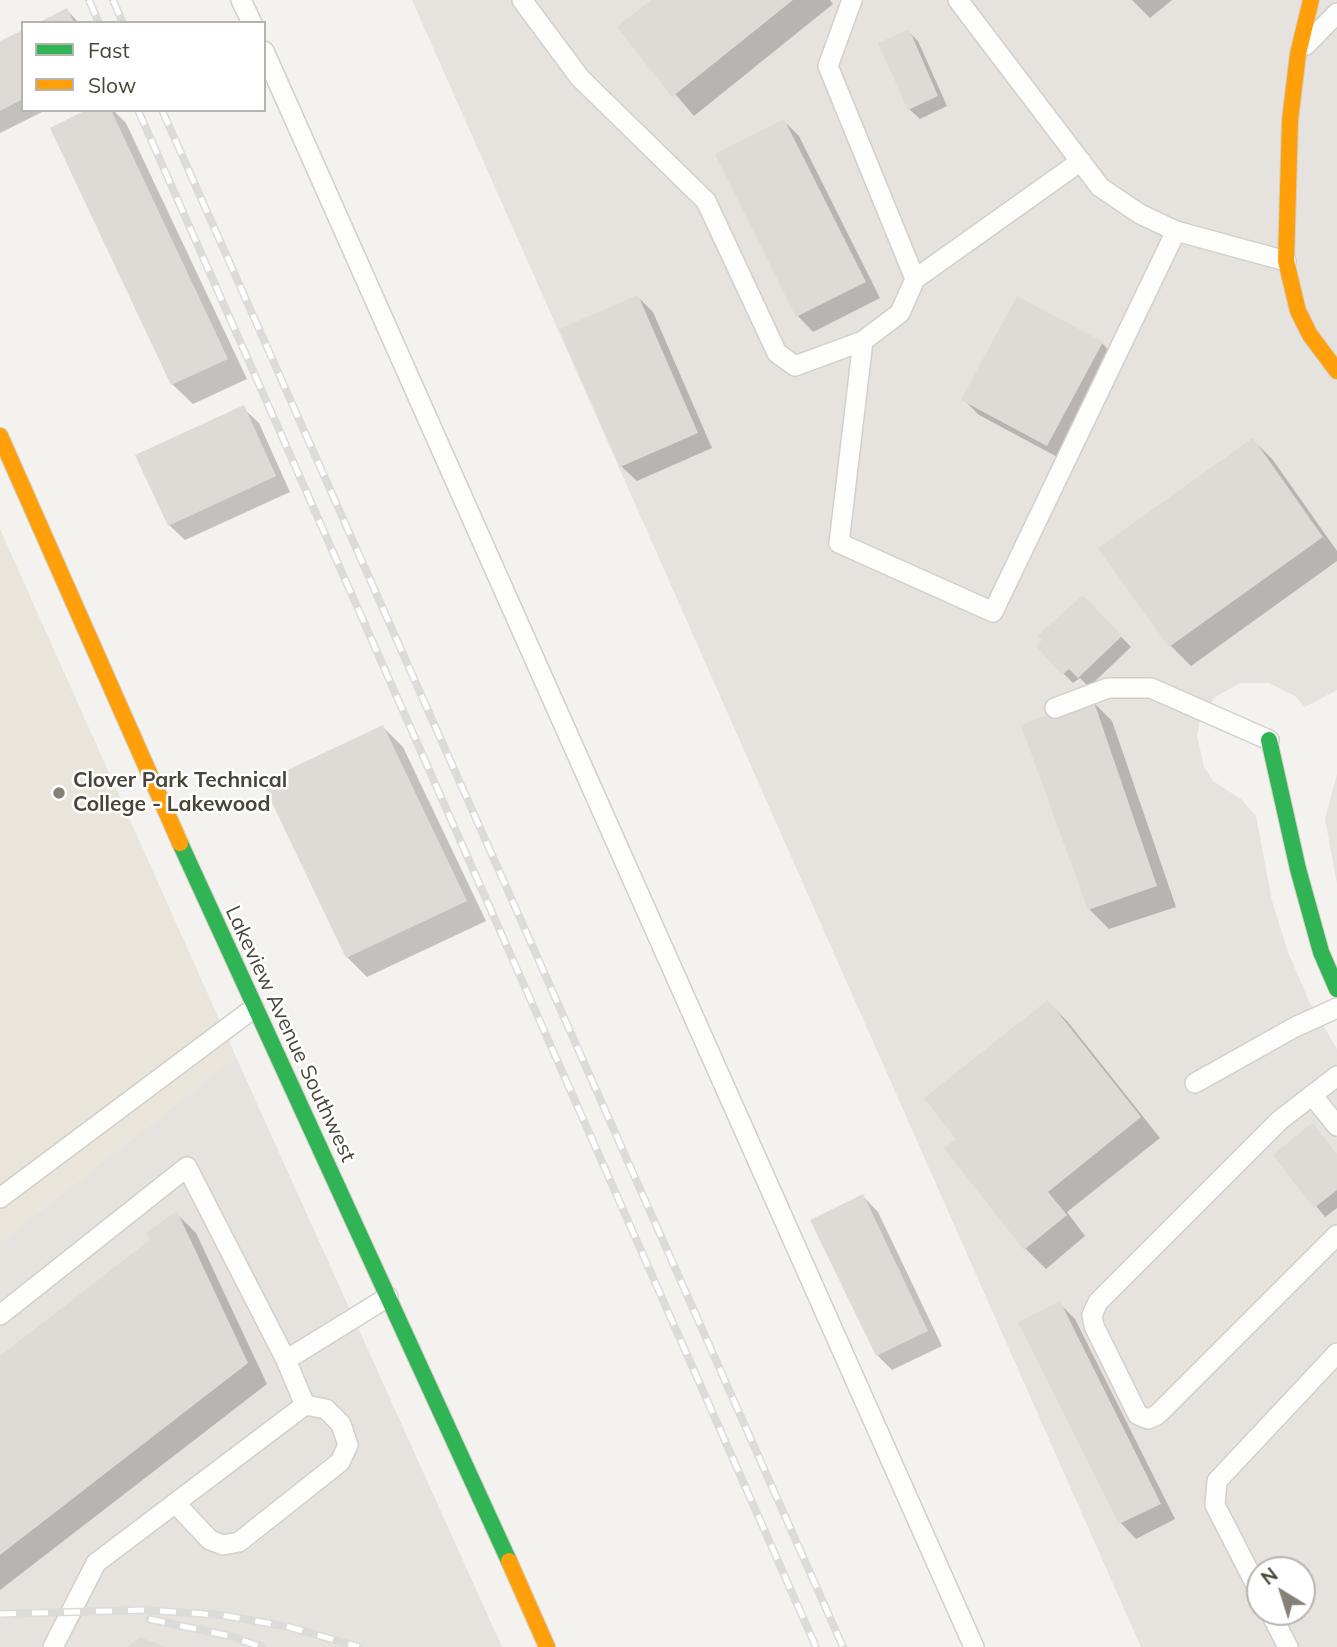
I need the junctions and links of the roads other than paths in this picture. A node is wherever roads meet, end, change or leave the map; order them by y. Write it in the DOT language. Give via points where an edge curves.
graph roads {
  1 [pos="242,0"];
  2 [pos="522,0"];
  3 [pos="852,0"];
  4 [pos="958,0"];
  5 [pos="1311,0"];
  6 [pos="1337,13"];
  7 [pos="250,21"];
  8 [pos="1298,54"];
  9 [pos="266,55"];
  10 [pos="1081,161"];
  11 [pos="1176,231"];
  12 [pos="1286,261"];
  13 [pos="915,279"];
  14 [pos="863,341"];
  15 [pos="1334,361"];
  16 [pos="0,436"];
  17 [pos="1055,708"];
  18 [pos="1269,740"];
  19 [pos="1337,989"];
  20 [pos="254,1008"];
  21 [pos="1337,1008"];
  22 [pos="1337,1076"];
  23 [pos="1195,1083"];
  24 [pos="1312,1095"];
  25 [pos="1337,1126"];
  26 [pos="1,1197"];
  27 [pos="1337,1235"];
  28 [pos="388,1297"];
  29 [pos="0,1315"];
  30 [pos="1337,1353"];
  31 [pos="286,1360"];
  32 [pos="305,1405"];
  33 [pos="175,1503"];
  34 [pos="1246,1566"];
  35 [pos="1277,1626"];
  36 [pos="53,1647"];
  37 [pos="547,1647"];
  38 [pos="974,1647"];
  39 [pos="1288,1647"];
  1 -- 7 [label="lane"];
  2 -- 14 [label="lane" via="580,78 706,201 777,352 795,366"];
  3 -- 13 [label="lane" via="828,66"];
  4 -- 10 [label="lane"];
  5 -- 8 [label="street"];
  6 -- 8 [label="lane"];
  8 -- 12 [label="street" via="1290,120"];
  9 -- 38 [label="lane"];
  10 -- 11 [label="lane" via="1100,187"];
  10 -- 13 [label="lane"];
  11 -- 12 [label="lane"];
  11 -- 14 [label="lane" via="993,612 839,544"];
  12 -- 15 [label="street" via="1298,311"];
  13 -- 14 [label="lane" via="900,313"];
  16 -- 20 [label="street, Lakeview Avenue Southwest"];
  17 -- 18 [label="lane" via="1108,688 1151,688"];
  18 -- 19 [label="street" via="1298,869 1321,952"];
  20 -- 26 [label="lane"];
  20 -- 28 [label="street, Lakeview Avenue Southwest"];
  21 -- 23 [label="lane"];
  22 -- 24 [label="lane"];
  24 -- 25 [label="lane"];
  24 -- 27 [label="lane" via="1280,1120 1098,1303 1092,1315 1094,1326 1138,1415 1148,1419 1157,1415"];
  28 -- 31 [label="lane"];
  28 -- 37 [label="street, Lakeview Avenue Southwest"];
  29 -- 31 [label="lane" via="187,1167"];
  30 -- 34 [label="lane" via="1217,1481 1215,1505"];
  31 -- 32 [label="lane"];
  32 -- 33 [label="lane"];
  32 -- 33 [label="lane" via="327,1409 341,1424 348,1445 340,1462 239,1542 223,1545 210,1540"];
  33 -- 36 [label="lane" via="96,1563"];
  35 -- 39 [label="lane"];
}
